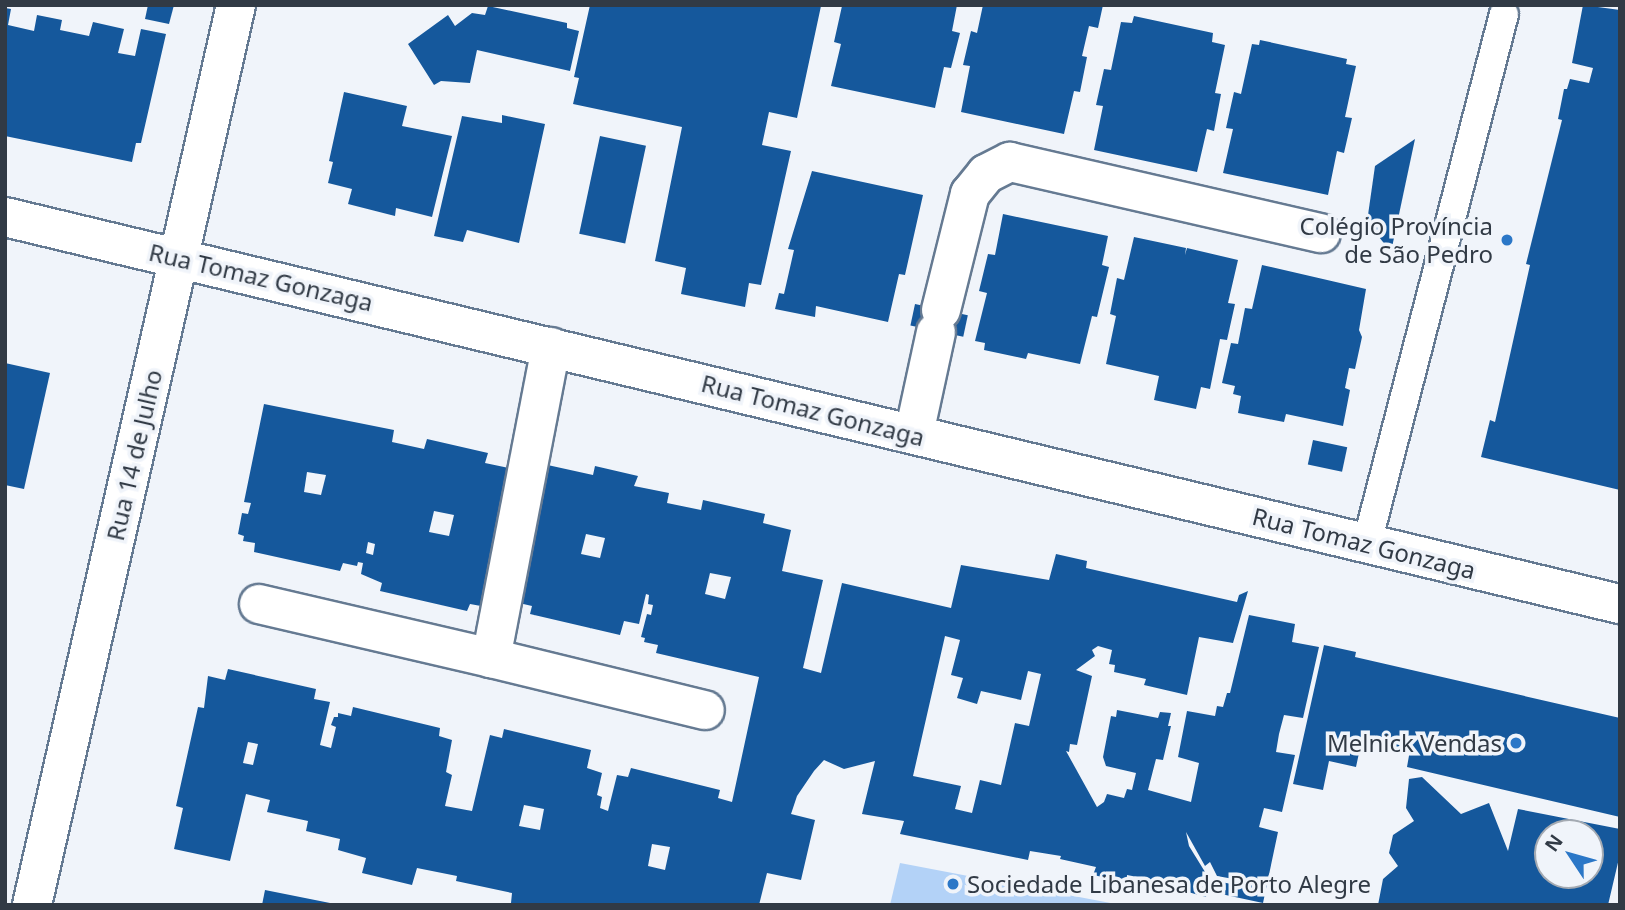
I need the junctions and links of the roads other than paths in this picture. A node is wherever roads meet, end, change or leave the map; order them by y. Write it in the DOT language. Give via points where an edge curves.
graph roads {
  1 [pos="236,5"];
  2 [pos="1504,14"];
  3 [pos="5,216"];
  4 [pos="1321,233"];
  5 [pos="179,257"];
  6 [pos="551,347"];
  7 [pos="914,434"];
  8 [pos="1367,543"];
  9 [pos="259,604"];
  10 [pos="1620,604"];
  11 [pos="491,658"];
  12 [pos="705,710"];
  13 [pos="32,905"];
  1 -- 5 [label="street, Rua 14 de Julho"];
  2 -- 8 [label="lane"];
  3 -- 5 [label="street, Rua Tomaz Gonzaga"];
  4 -- 7 [label="street" via="1010,162 986,174 970,194"];
  5 -- 6 [label="street, Rua Tomaz Gonzaga"];
  5 -- 13 [label="street, Rua 14 de Julho"];
  6 -- 7 [label="street, Rua Tomaz Gonzaga"];
  6 -- 11 [label="street"];
  7 -- 8 [label="street, Rua Tomaz Gonzaga"];
  8 -- 10 [label="street, Rua Tomaz Gonzaga"];
  9 -- 11 [label="street"];
  11 -- 12 [label="street"];
}
